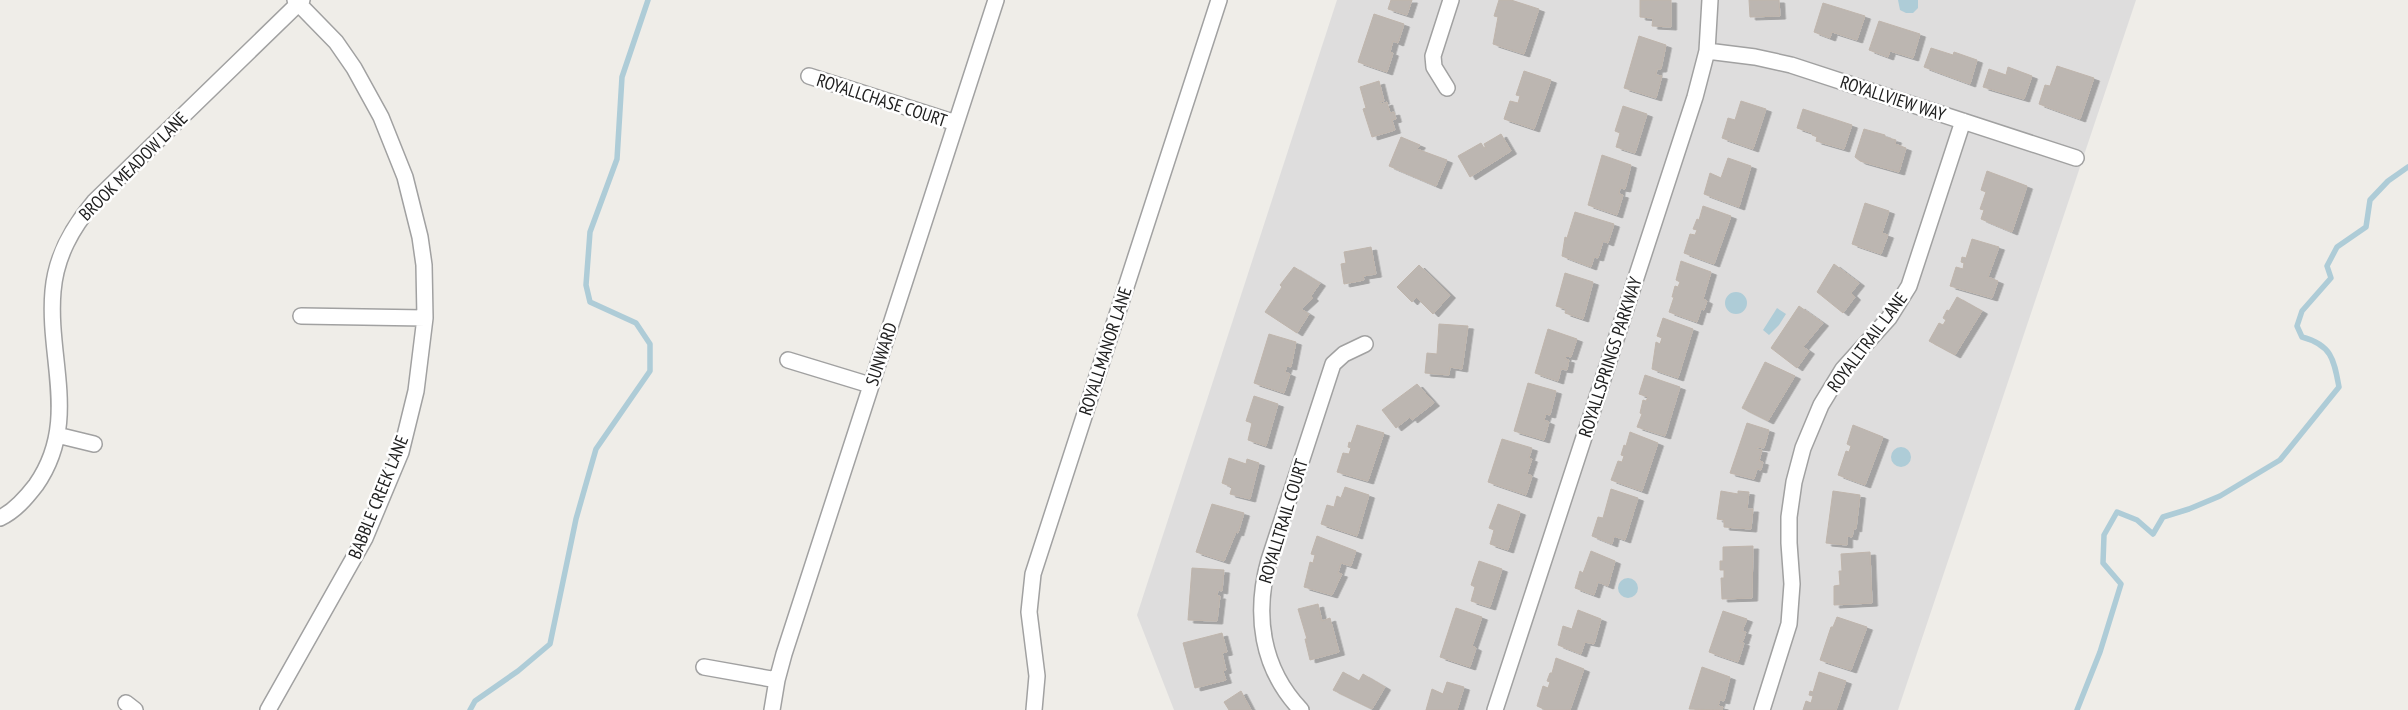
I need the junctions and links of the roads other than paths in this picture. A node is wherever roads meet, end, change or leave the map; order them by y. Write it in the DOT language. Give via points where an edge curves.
graph roads {
  1 [pos="996,0"];
  2 [pos="1219,0"];
  3 [pos="1451,0"];
  4 [pos="1710,0"];
  5 [pos="299,1"];
  6 [pos="1707,52"];
  7 [pos="809,76"];
  8 [pos="1447,88"];
  9 [pos="1963,120"];
  10 [pos="956,123"];
  11 [pos="2076,158"];
  12 [pos="301,316"];
  13 [pos="425,318"];
  14 [pos="1365,344"];
  15 [pos="788,360"];
  16 [pos="870,385"];
  17 [pos="57,435"];
  18 [pos="94,444"];
  19 [pos="0,518"];
  20 [pos="704,667"];
  21 [pos="777,680"];
  22 [pos="1035,709"];
  23 [pos="268,710"];
  24 [pos="772,710"];
  25 [pos="1301,710"];
  26 [pos="1494,710"];
  27 [pos="1762,710"];
  1 -- 10 [label="street, SUNWARD"];
  2 -- 22 [label="street, ROYALLMANOR LANE" via="1033,574 1029,612 1037,676"];
  3 -- 8 [label="street" via="1433,56 1434,67"];
  4 -- 6 [label="street, ROYALLSPRINGS PARKWAY"];
  5 -- 13 [label="street, BABBLE CREEK LANE" via="340,47 354,68 381,118 405,177 424,265"];
  5 -- 17 [label="street, BROOK MEADOW LANE" via="94,202 66,241 57,264 53,291 60,409"];
  6 -- 9 [label="street, ROYALLVIEW WAY" via="1791,65"];
  6 -- 26 [label="street, ROYALLSPRINGS PARKWAY" via="1684,132"];
  7 -- 10 [label="street, ROYALLCHASE COURT"];
  9 -- 11 [label="street, ROYALLVIEW WAY"];
  9 -- 27 [label="street, ROYALLTRAIL LANE" via="1909,286 1889,318 1843,369 1821,405 1803,448 1789,517 1792,584 1789,624"];
  10 -- 16 [label="street, SUNWARD"];
  12 -- 13 [label="street"];
  13 -- 23 [label="street, BABBLE CREEK LANE" via="416,391 401,452 365,538"];
  14 -- 25 [label="street, ROYALLTRAIL COURT" via="1344,354 1333,364 1262,586 1260,616 1268,657 1282,685"];
  15 -- 16 [label="street"];
  16 -- 21 [label="street, SUNWARD"];
  17 -- 18 [label="street"];
  17 -- 19 [label="street, BROOK MEADOW LANE" via="40,479 26,499"];
  20 -- 21 [label="street"];
  21 -- 24 [label="street, SUNWARD"];
}
